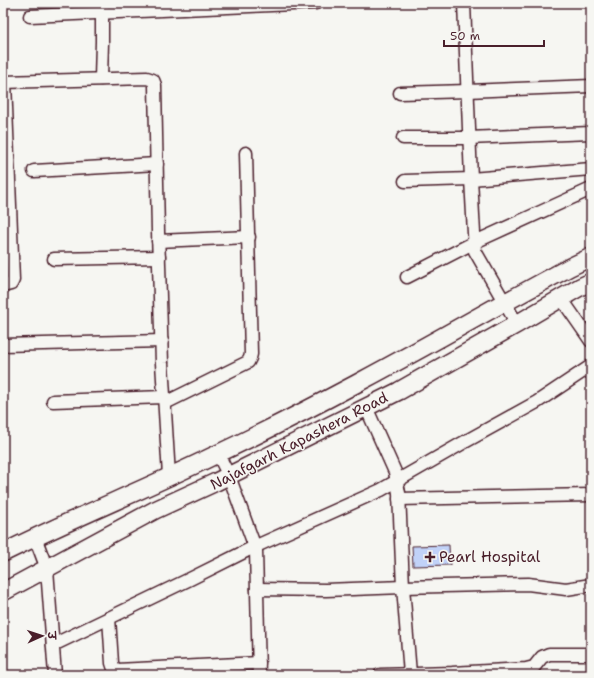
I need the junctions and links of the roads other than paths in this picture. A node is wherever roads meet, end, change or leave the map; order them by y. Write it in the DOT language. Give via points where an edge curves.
graph roads {
  1 [pos="316,3"];
  2 [pos="464,3"];
  3 [pos="102,8"];
  4 [pos="30,16"];
  5 [pos="101,79"];
  6 [pos="4,82"];
  7 [pos="591,86"];
  8 [pos="468,91"];
  9 [pos="400,93"];
  10 [pos="591,133"];
  11 [pos="403,138"];
  12 [pos="469,138"];
  13 [pos="246,153"];
  14 [pos="157,164"];
  15 [pos="591,169"];
  16 [pos="34,171"];
  17 [pos="471,179"];
  18 [pos="405,181"];
  19 [pos="591,189"];
  20 [pos="248,237"];
  21 [pos="158,241"];
  22 [pos="475,242"];
  23 [pos="159,257"];
  24 [pos="591,257"];
  25 [pos="54,259"];
  26 [pos="570,267"];
  27 [pos="407,277"];
  28 [pos="586,284"];
  29 [pos="3,286"];
  30 [pos="561,298"];
  31 [pos="504,303"];
  32 [pos="517,324"];
  33 [pos="162,341"];
  34 [pos="591,341"];
  35 [pos="3,345"];
  36 [pos="591,366"];
  37 [pos="165,400"];
  38 [pos="53,401"];
  39 [pos="366,407"];
  40 [pos="218,454"];
  41 [pos="169,476"];
  42 [pos="228,476"];
  43 [pos="396,481"];
  44 [pos="591,495"];
  45 [pos="399,499"];
  46 [pos="35,537"];
  47 [pos="254,547"];
  48 [pos="3,553"];
  49 [pos="47,569"];
  50 [pos="591,585"];
  51 [pos="403,587"];
  52 [pos="257,590"];
  53 [pos="3,592"];
  54 [pos="109,618"];
  55 [pos="54,646"];
  56 [pos="591,654"];
  57 [pos="259,669"];
  58 [pos="410,674"];
  59 [pos="459,674"];
  60 [pos="55,675"];
  61 [pos="380,675"];
  1 -- 3 [label="street"];
  2 -- 8 [label="street"];
  3 -- 4 [label="street"];
  3 -- 5 [label="street"];
  5 -- 6 [label="street"];
  5 -- 14 [label="street" via="153,80"];
  6 -- 29 [label="street" via="13,280 12,284"];
  7 -- 8 [label="street"];
  8 -- 9 [label="street"];
  8 -- 12 [label="street"];
  10 -- 12 [label="street"];
  11 -- 12 [label="street"];
  12 -- 17 [label="street"];
  13 -- 20 [label="street"];
  14 -- 16 [label="street"];
  14 -- 21 [label="street"];
  15 -- 17 [label="street"];
  17 -- 18 [label="street"];
  17 -- 22 [label="street"];
  19 -- 22 [label="street"];
  20 -- 21 [label="street"];
  20 -- 37 [label="street" via="251,354 248,362"];
  21 -- 23 [label="street"];
  22 -- 27 [label="street"];
  22 -- 31 [label="street" via="475,251"];
  23 -- 25 [label="street"];
  23 -- 33 [label="street"];
  24 -- 26 [label="main road, Najafgarh Kapashera Road"];
  26 -- 28 [label="main road"];
  26 -- 31 [label="main road, Najafgarh Kapashera Road"];
  28 -- 30 [label="main road, Najafgarh Kapashera Road"];
  30 -- 32 [label="main road, Najafgarh Kapashera Road"];
  30 -- 34 [label="street"];
  31 -- 32 [label="street"];
  31 -- 40 [label="main road, Najafgarh Kapashera Road" via="392,365"];
  32 -- 39 [label="main road, Najafgarh Kapashera Road"];
  33 -- 35 [label="street"];
  33 -- 37 [label="street"];
  36 -- 43 [label="street" via="537,402"];
  37 -- 38 [label="street"];
  37 -- 41 [label="street"];
  39 -- 42 [label="main road, Najafgarh Kapashera Road"];
  39 -- 43 [label="street" via="395,472"];
  40 -- 41 [label="main road, Najafgarh Kapashera Road"];
  40 -- 42 [label="street"];
  41 -- 46 [label="main road, Najafgarh Kapashera Road"];
  42 -- 47 [label="street"];
  42 -- 49 [label="main road, Najafgarh Kapashera Road" via="155,510"];
  43 -- 45 [label="street"];
  43 -- 47 [label="street"];
  44 -- 45 [label="street"];
  45 -- 51 [label="street"];
  46 -- 48 [label="main road, Najafgarh Kapashera Road"];
  46 -- 49 [label="street"];
  47 -- 52 [label="street"];
  47 -- 54 [label="street"];
  49 -- 53 [label="main road, Najafgarh Kapashera Road"];
  49 -- 55 [label="street"];
  50 -- 51 [label="street" via="566,589 528,584"];
  51 -- 52 [label="street"];
  51 -- 58 [label="street"];
  52 -- 57 [label="street"];
  54 -- 55 [label="street"];
  54 -- 57 [label="street" via="114,669"];
  55 -- 60 [label="street"];
  56 -- 59 [label="street" via="549,654 542,657 534,667 526,669"];
  58 -- 59 [label="street"];
  58 -- 61 [label="street"];
}
